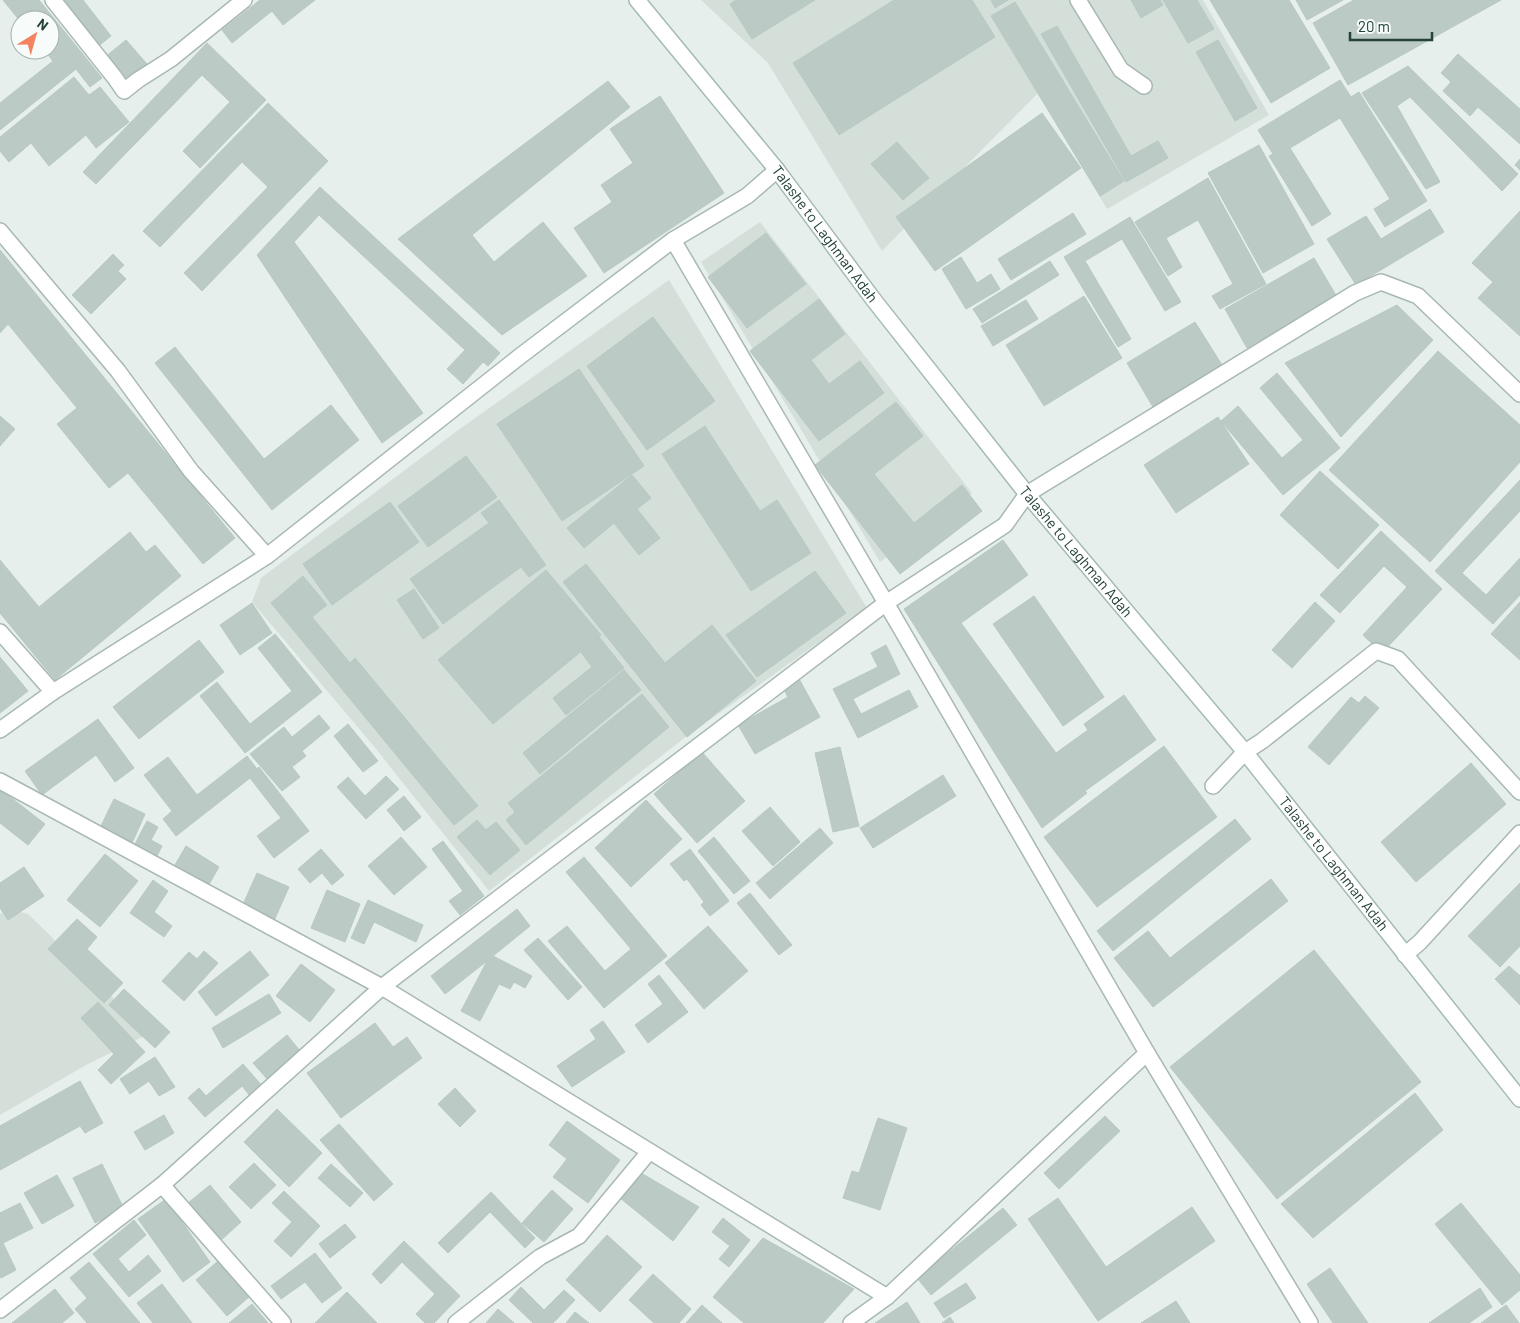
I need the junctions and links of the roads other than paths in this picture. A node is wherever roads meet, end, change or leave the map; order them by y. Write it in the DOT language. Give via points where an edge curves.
graph roads {
  1 [pos="52,0"];
  2 [pos="244,0"];
  3 [pos="1078,0"];
  4 [pos="641,1"];
  5 [pos="1144,86"];
  6 [pos="777,170"];
  7 [pos="0,231"];
  8 [pos="673,240"];
  9 [pos="1520,394"];
  10 [pos="1027,494"];
  11 [pos="267,556"];
  12 [pos="886,603"];
  13 [pos="0,632"];
  14 [pos="53,692"];
  15 [pos="0,730"];
  16 [pos="1245,752"];
  17 [pos="0,781"];
  18 [pos="1213,786"];
  19 [pos="1520,792"];
  20 [pos="1520,833"];
  21 [pos="1405,955"];
  22 [pos="382,987"];
  23 [pos="1146,1053"];
  24 [pos="1520,1099"];
  25 [pos="649,1152"];
  26 [pos="162,1185"];
  27 [pos="887,1297"];
  28 [pos="0,1310"];
  29 [pos="283,1323"];
  30 [pos="456,1323"];
  31 [pos="851,1323"];
  32 [pos="1310,1323"];
  1 -- 2 [label="street" via="124,91"];
  3 -- 5 [label="street" via="1121,70"];
  4 -- 6 [label="street, Talashe to Laghman Adah"];
  6 -- 8 [label="street" via="747,196"];
  6 -- 10 [label="street, Talashe to Laghman Adah"];
  7 -- 11 [label="street" via="118,372 191,472"];
  8 -- 11 [label="street"];
  8 -- 12 [label="street"];
  9 -- 10 [label="street" via="1418,296 1381,282 1355,293"];
  10 -- 12 [label="street" via="1005,525"];
  10 -- 16 [label="street, Talashe to Laghman Adah"];
  11 -- 14 [label="street"];
  12 -- 22 [label="street"];
  12 -- 23 [label="street"];
  13 -- 14 [label="street"];
  14 -- 15 [label="street"];
  16 -- 18 [label="street"];
  16 -- 19 [label="street" via="1376,651 1398,658"];
  16 -- 21 [label="street, Talashe to Laghman Adah"];
  17 -- 22 [label="street"];
  20 -- 21 [label="street"];
  21 -- 24 [label="street, Talashe to Laghman Adah"];
  22 -- 25 [label="street"];
  22 -- 26 [label="street"];
  23 -- 27 [label="street"];
  23 -- 32 [label="street"];
  25 -- 27 [label="street"];
  25 -- 30 [label="street" via="579,1236 540,1257"];
  26 -- 28 [label="street"];
  26 -- 29 [label="street"];
  27 -- 31 [label="street"];
}
